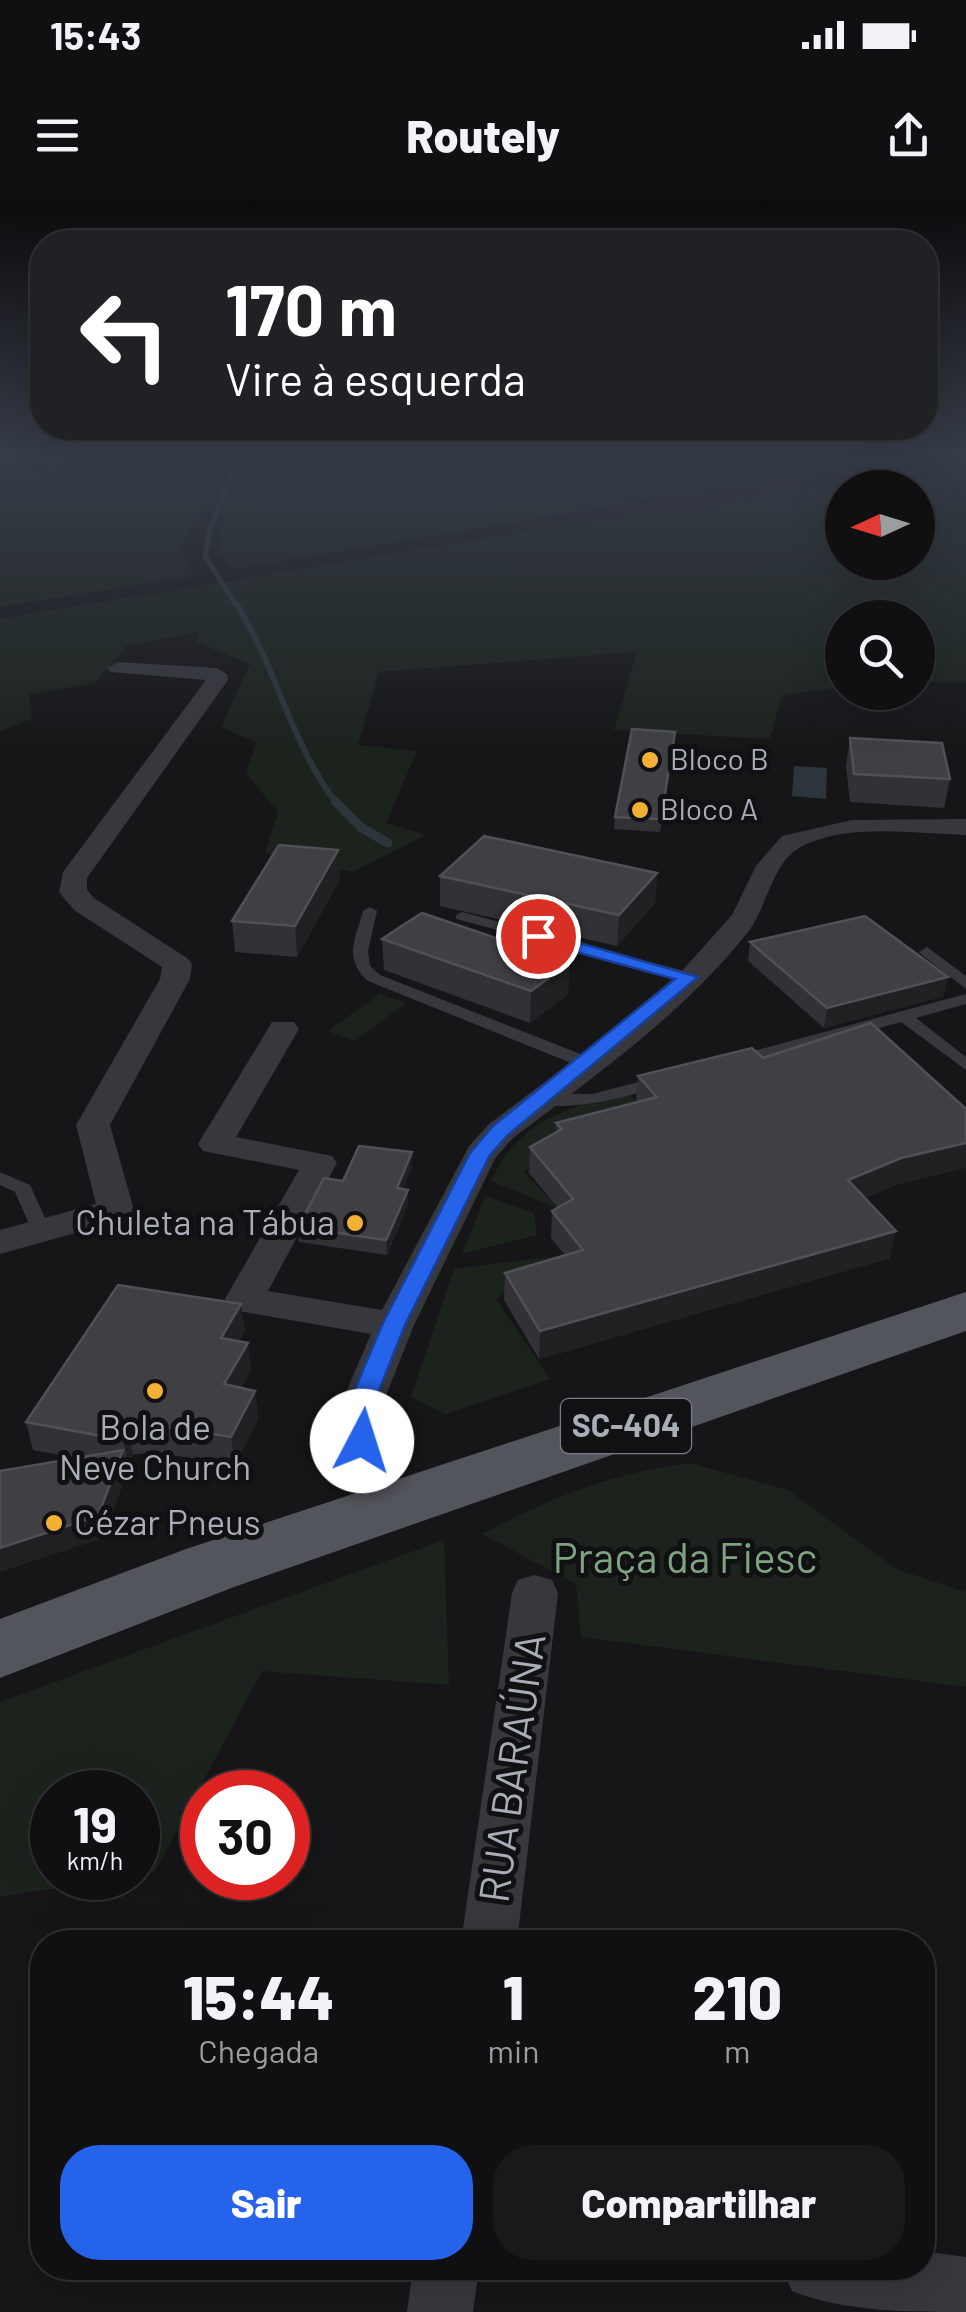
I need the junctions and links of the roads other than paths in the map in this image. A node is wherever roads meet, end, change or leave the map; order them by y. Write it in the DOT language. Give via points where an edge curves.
graph roads {
  1 [pos="118,668"];
  2 [pos="966,828"];
  3 [pos="370,911"];
  4 [pos="462,916"];
  5 [pos="927,952"];
  6 [pos="689,977"];
  7 [pos="966,984"];
  8 [pos="966,999"];
  9 [pos="904,1016"];
  10 [pos="283,1029"];
  11 [pos="586,1063"];
  12 [pos="721,1065"];
  13 [pos="966,1065"];
  14 [pos="684,1074"];
  15 [pos="541,1099"];
  16 [pos="0,1178"];
  17 [pos="41,1230"];
  18 [pos="0,1242"];
  19 [pos="966,1311"];
  20 [pos="394,1325"];
  21 [pos="384,1508"];
  22 [pos="535,1593"];
  23 [pos="0,1649"];
  24 [pos="491,1930"];
  25 [pos="444,2280"];
  26 [pos="898,2280"];
  27 [pos="966,2290"];
  28 [pos="440,2312"];
  1 -- 17 [label="street" via="207,671 217,680 73,878 73,892 84,904 177,964 176,979 93,1124 116,1210"];
  2 -- 6 [label="street" via="854,830 792,841 772,860 744,918"];
  3 -- 11 [label="lane" via="360,951 362,967 374,978"];
  4 -- 6 [label="lane"];
  5 -- 7 [label="lane"];
  6 -- 11 [label="street"];
  8 -- 9 [label="lane"];
  9 -- 12 [label="lane"];
  9 -- 13 [label="lane"];
  10 -- 20 [label="street" via="215,1144 320,1163 244,1299"];
  11 -- 15 [label="street"];
  14 -- 15 [label="lane" via="592,1099"];
  15 -- 20 [label="street" via="481,1153"];
  16 -- 17 [label="lane" via="23,1189"];
  17 -- 18 [label="street"];
  19 -- 21 [label="main road, SC-404"];
  20 -- 21 [label="street" via="358,1413"];
  21 -- 23 [label="main road, SC-404"];
  22 -- 24 [label="street, RUA BARAÚNA"];
  25 -- 28 [label="street"];
  26 -- 27 [label="street"];
}
